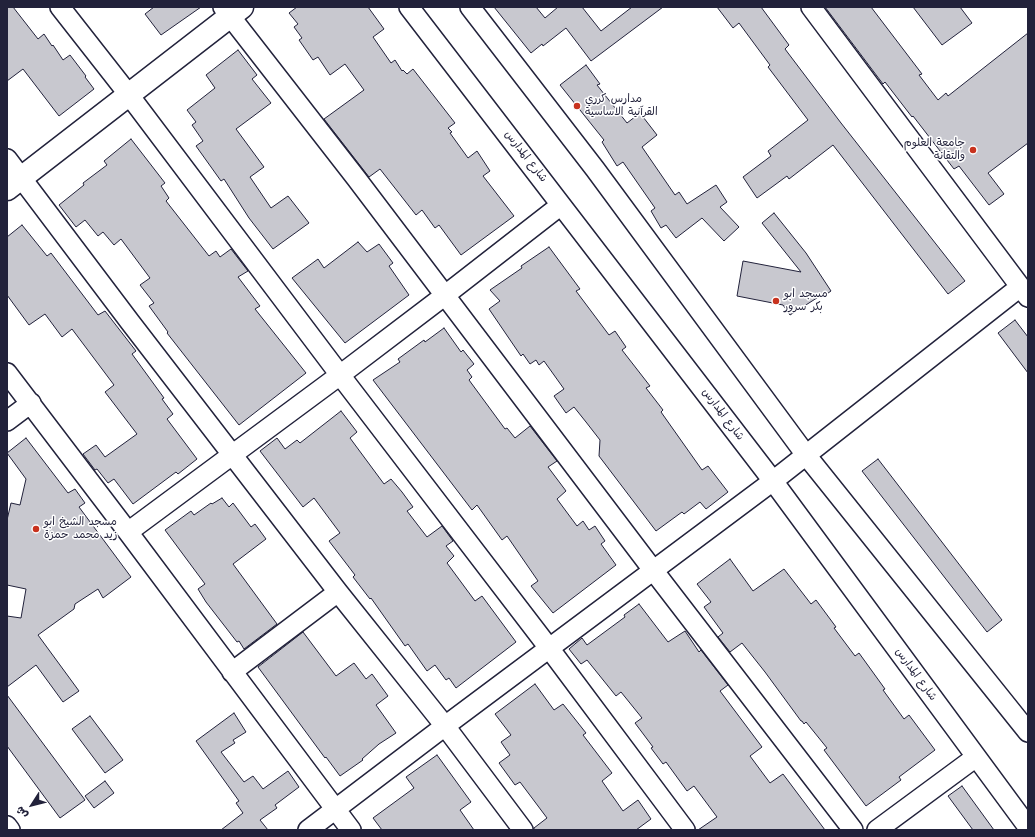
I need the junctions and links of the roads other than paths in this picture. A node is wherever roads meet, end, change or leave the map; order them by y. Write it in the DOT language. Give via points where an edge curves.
graph roads {
  1 [pos="60,7"];
  2 [pos="409,7"];
  3 [pos="470,7"];
  4 [pos="811,7"];
  5 [pos="232,10"];
  6 [pos="129,95"];
  7 [pos="7,159"];
  8 [pos="14,183"];
  9 [pos="561,205"];
  10 [pos="1024,292"];
  11 [pos="444,296"];
  12 [pos="7,372"];
  13 [pos="340,375"];
  14 [pos="31,403"];
  15 [pos="7,421"];
  16 [pos="233,455"];
  17 [pos="806,455"];
  18 [pos="773,481"];
  19 [pos="128,532"];
  20 [pos="653,570"];
  21 [pos="338,592"];
  22 [pos="549,648"];
  23 [pos="232,672"];
  24 [pos="1026,724"];
  25 [pos="445,726"];
  26 [pos="976,757"];
  27 [pos="336,809"];
  28 [pos="7,826"];
  29 [pos="1028,827"];
  30 [pos="10,830"];
  31 [pos="308,830"];
  32 [pos="352,830"];
  33 [pos="523,830"];
  34 [pos="686,830"];
  35 [pos="853,830"];
  36 [pos="877,830"];
  1 -- 6 [label="street"];
  2 -- 9 [label="street, شارع المدارس"];
  3 -- 17 [label="street" via="595,168"];
  4 -- 10 [label="street"];
  5 -- 6 [label="street"];
  5 -- 11 [label="street"];
  6 -- 8 [label="street"];
  6 -- 13 [label="street"];
  7 -- 8 [label="street"];
  8 -- 16 [label="street" via="130,322"];
  9 -- 11 [label="street"];
  9 -- 18 [label="street, شارع المدارس"];
  10 -- 17 [label="street"];
  11 -- 13 [label="street"];
  11 -- 20 [label="street"];
  12 -- 14 [label="street"];
  13 -- 16 [label="street"];
  13 -- 22 [label="street"];
  14 -- 15 [label="street"];
  14 -- 19 [label="street"];
  16 -- 19 [label="street"];
  16 -- 21 [label="street"];
  17 -- 18 [label="street"];
  17 -- 24 [label="street"];
  18 -- 20 [label="street"];
  18 -- 26 [label="street, شارع المدارس"];
  19 -- 23 [label="street"];
  20 -- 22 [label="street"];
  20 -- 35 [label="street"];
  21 -- 23 [label="street"];
  21 -- 25 [label="street"];
  22 -- 25 [label="street"];
  22 -- 34 [label="street"];
  23 -- 27 [label="street"];
  25 -- 27 [label="street"];
  25 -- 33 [label="street"];
  26 -- 29 [label="street, شارع المدارس"];
  26 -- 36 [label="street"];
  27 -- 31 [label="street"];
  27 -- 32 [label="street"];
  28 -- 30 [label="street"];
}
